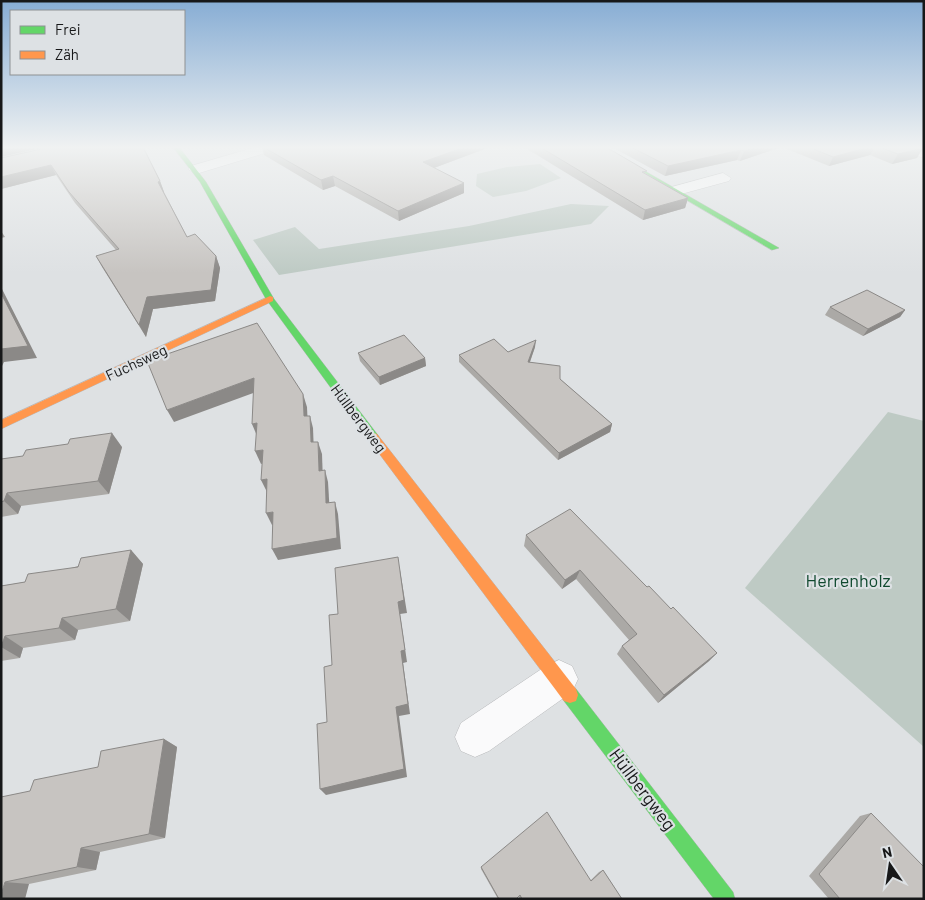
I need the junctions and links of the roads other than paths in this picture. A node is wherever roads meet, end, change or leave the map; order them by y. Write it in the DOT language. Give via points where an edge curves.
graph roads {
  1 [pos="206,189"];
  2 [pos="671,189"];
  3 [pos="682,189"];
  4 [pos="674,191"];
  5 [pos="775,248"];
  6 [pos="270,299"];
  7 [pos="1,425"];
  8 [pos="559,680"];
  9 [pos="475,737"];
  10 [pos="726,899"];
  1 -- 6 [label="street, Hüllbergweg"];
  2 -- 4 [label="street"];
  3 -- 4 [label="street"];
  4 -- 5 [label="street"];
  6 -- 7 [label="street, Fuchsweg"];
  6 -- 8 [label="street, Hüllbergweg"];
  8 -- 9 [label="street"];
  8 -- 10 [label="street, Hüllbergweg"];
}
